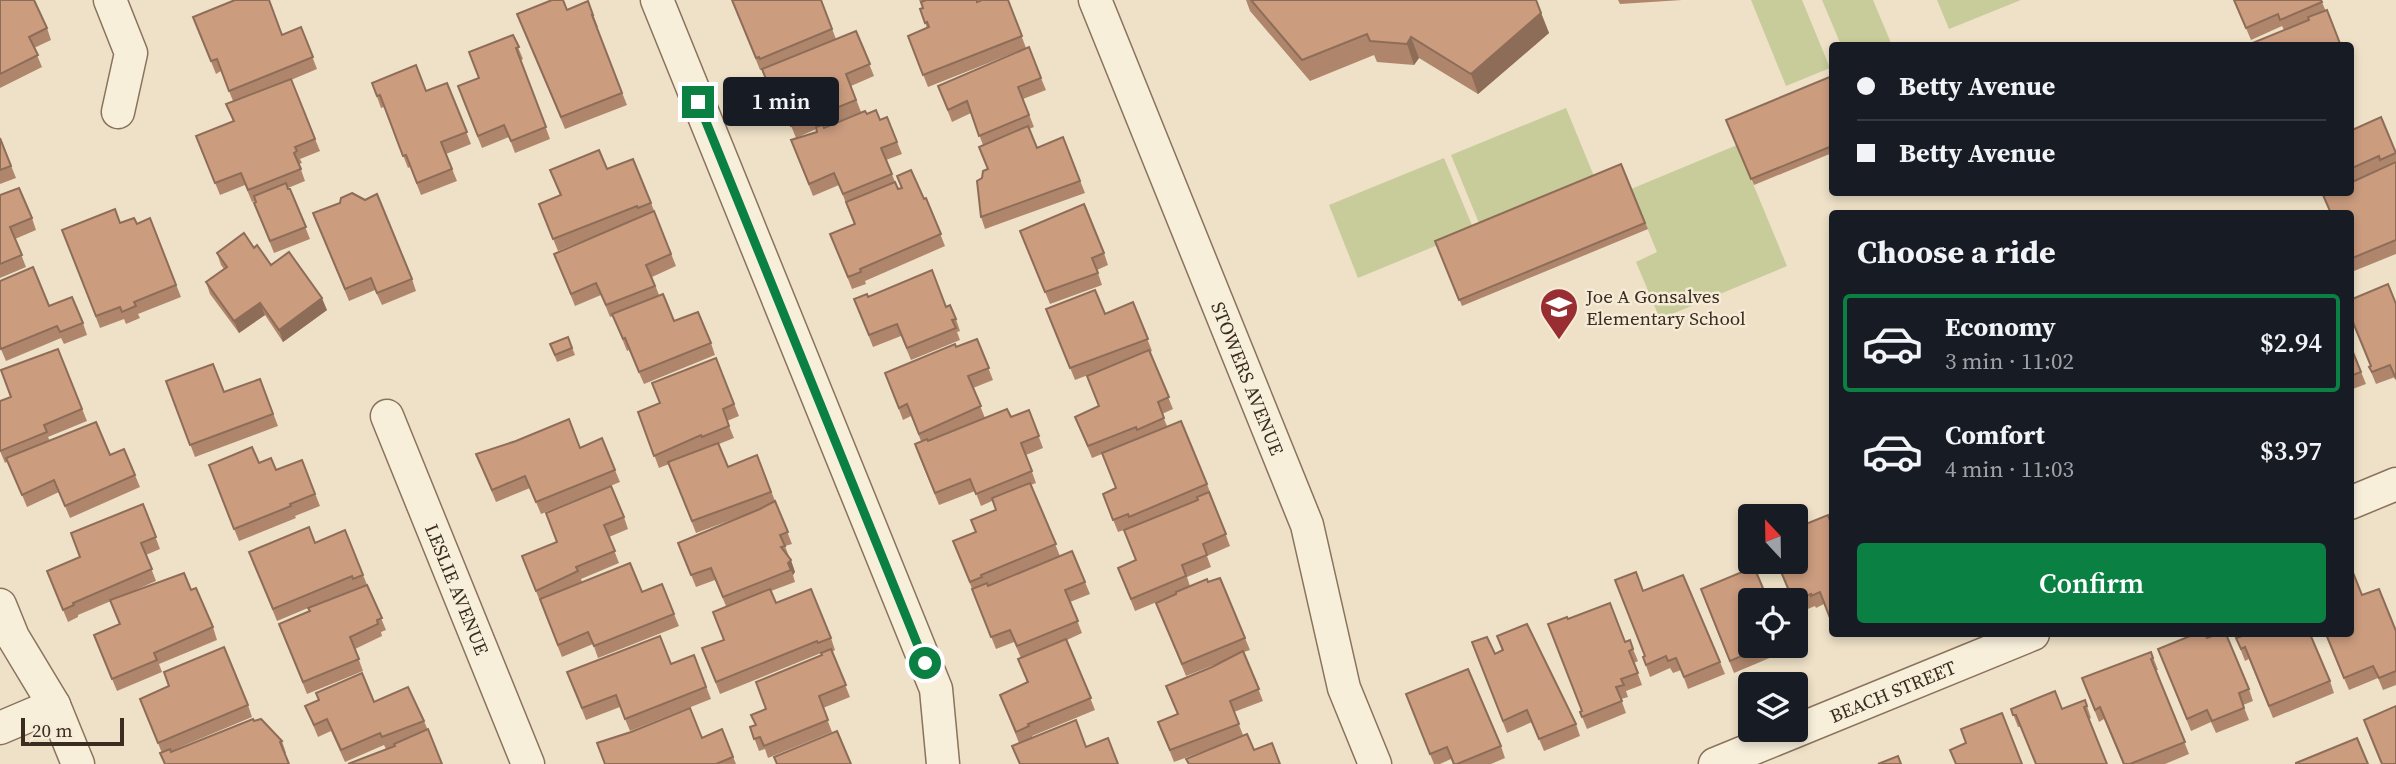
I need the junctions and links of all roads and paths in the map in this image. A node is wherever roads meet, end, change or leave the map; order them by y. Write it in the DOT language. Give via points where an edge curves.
graph roads {
  1 [pos="110,0"];
  2 [pos="657,0"];
  3 [pos="1095,0"];
  4 [pos="118,112"];
  5 [pos="387,416"];
  6 [pos="2396,485"];
  7 [pos="2354,501"];
  8 [pos="0,605"];
  9 [pos="2026,637"];
  10 [pos="54,705"];
  11 [pos="0,728"];
  12 [pos="78,764"];
  13 [pos="528,764"];
  14 [pos="943,764"];
  15 [pos="1375,764"];
  16 [pos="1715,764"];
  1 -- 4 [label="street" via="131,53"];
  2 -- 14 [label="street" via="936,689"];
  3 -- 15 [label="street, STOWERS AVENUE" via="1307,525 1344,688"];
  5 -- 13 [label="street, LESLIE AVENUE"];
  6 -- 7 [label="street"];
  8 -- 10 [label="street" via="13,638"];
  9 -- 16 [label="street, BEACH STREET"];
  10 -- 11 [label="street"];
  10 -- 12 [label="street"];
}
